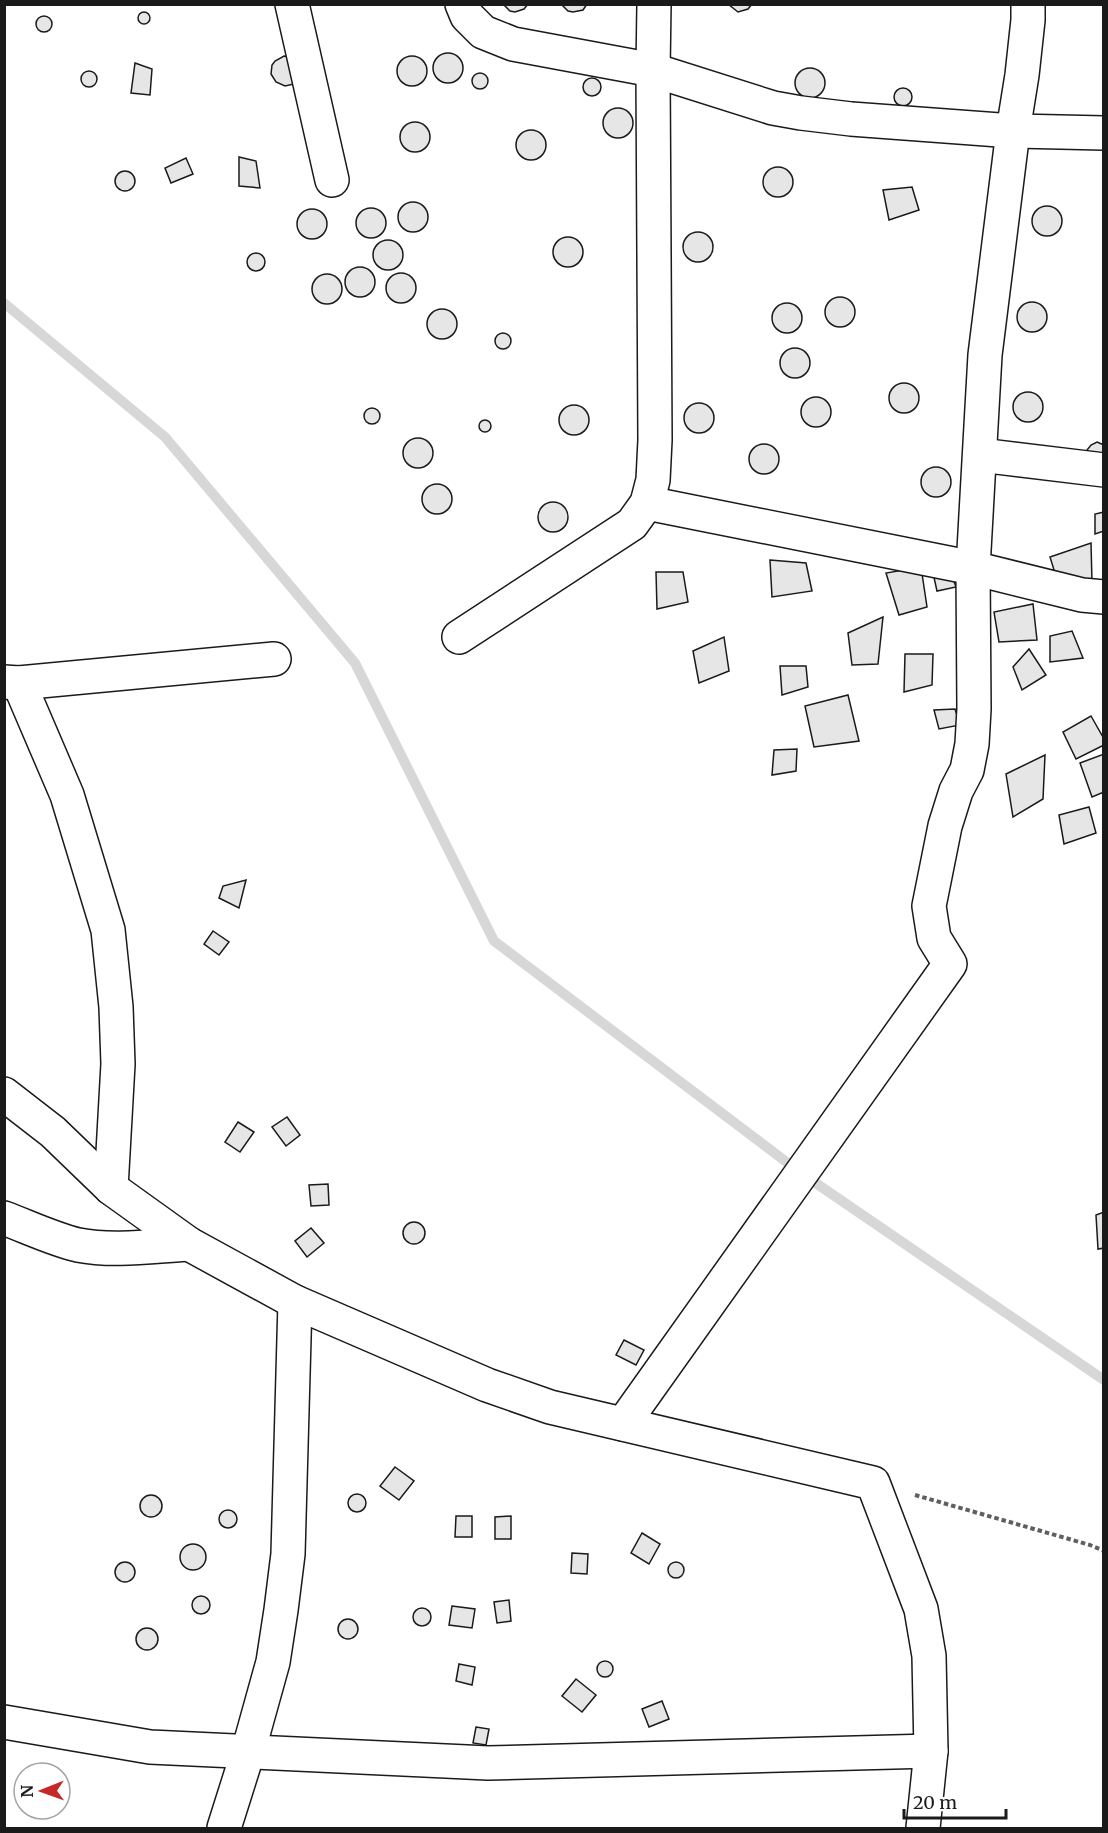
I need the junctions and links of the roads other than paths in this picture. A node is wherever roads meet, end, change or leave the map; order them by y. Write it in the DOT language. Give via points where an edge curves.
graph roads {
  1 [pos="292,4"];
  2 [pos="462,4"];
  3 [pos="654,4"];
  4 [pos="1028,4"];
  5 [pos="653,70"];
  6 [pos="1013,131"];
  7 [pos="1104,133"];
  8 [pos="332,180"];
  9 [pos="980,455"];
  10 [pos="1104,470"];
  11 [pos="647,503"];
  12 [pos="973,568"];
  13 [pos="1104,597"];
  14 [pos="459,637"];
  15 [pos="274,659"];
  16 [pos="12,682"];
  17 [pos="4,1094"];
  18 [pos="111,1188"];
  19 [pos="4,1218"];
  20 [pos="189,1244"];
  21 [pos="295,1302"];
  22 [pos="623,1424"];
  23 [pos="4,1722"];
  24 [pos="931,1751"];
  25 [pos="248,1752"];
  26 [pos="224,1828"];
  27 [pos="923,1828"];
  1 -- 8 [label="street"];
  2 -- 5 [label="street" via="467,16 483,32 513,44"];
  3 -- 5 [label="street"];
  4 -- 6 [label="street"];
  5 -- 6 [label="street" via="773,108 801,113"];
  5 -- 11 [label="street" via="655,440 653,480"];
  6 -- 7 [label="street"];
  6 -- 9 [label="street" via="985,355"];
  9 -- 10 [label="street"];
  9 -- 12 [label="street"];
  11 -- 12 [label="street"];
  11 -- 14 [label="street" via="632,524"];
  12 -- 13 [label="street"];
  12 -- 22 [label="street" via="972,744 967,770 945,826 929,906 934,938 950,964"];
  15 -- 16 [label="street"];
  16 -- 18 [label="street" via="67,795 108,930 118,1064"];
  17 -- 18 [label="street" via="53,1132"];
  18 -- 20 [label="street"];
  19 -- 20 [label="street" via="86,1246"];
  20 -- 21 [label="street"];
  21 -- 22 [label="street" via="487,1385 550,1407"];
  21 -- 25 [label="street" via="288,1554 273,1662"];
  22 -- 24 [label="street" via="873,1483 921,1609 929,1656"];
  23 -- 25 [label="street" via="150,1747"];
  24 -- 25 [label="street" via="488,1763"];
  24 -- 27 [label="street"];
  25 -- 26 [label="street"];
}
